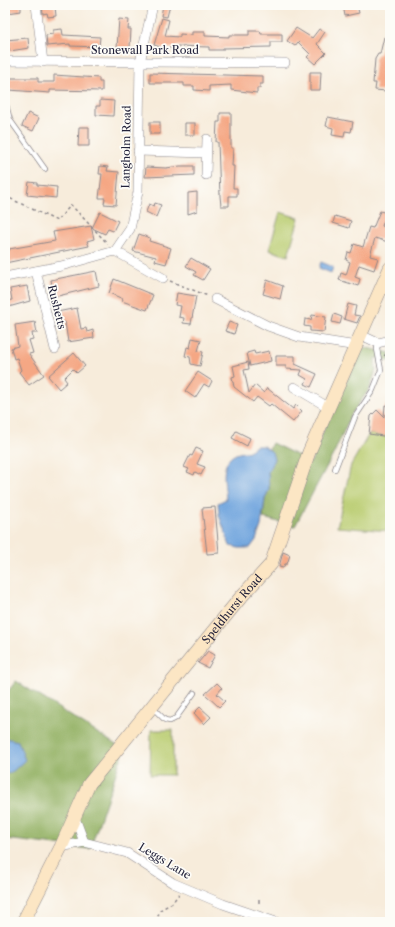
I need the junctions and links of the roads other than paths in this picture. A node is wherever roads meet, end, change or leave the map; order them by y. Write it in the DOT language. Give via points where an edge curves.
graph roads {
  1 [pos="36,5"];
  2 [pos="153,5"];
  3 [pos="5,61"];
  4 [pos="43,62"];
  5 [pos="140,62"];
  6 [pos="285,62"];
  7 [pos="5,101"];
  8 [pos="207,139"];
  9 [pos="138,151"];
  10 [pos="206,153"];
  11 [pos="46,169"];
  12 [pos="206,175"];
  13 [pos="115,251"];
  14 [pos="36,271"];
  15 [pos="389,273"];
  16 [pos="5,277"];
  17 [pos="163,278"];
  18 [pos="215,299"];
  19 [pos="359,340"];
  20 [pos="390,340"];
  21 [pos="378,343"];
  22 [pos="55,349"];
  23 [pos="294,387"];
  24 [pos="328,407"];
  25 [pos="335,469"];
  26 [pos="194,693"];
  27 [pos="152,707"];
  28 [pos="74,815"];
  29 [pos="84,842"];
  30 [pos="61,847"];
  31 [pos="23,922"];
  32 [pos="276,922"];
  1 -- 4 [label="street"];
  2 -- 5 [label="street, Langholm Road"];
  3 -- 4 [label="street, Stonewall Park Road"];
  4 -- 5 [label="street, Stonewall Park Road"];
  5 -- 6 [label="street, Stonewall Park Road"];
  5 -- 9 [label="street, Langholm Road"];
  7 -- 11 [label="lane" via="10,120"];
  8 -- 10 [label="street"];
  9 -- 10 [label="street"];
  9 -- 13 [label="street, Langholm Road" via="138,192 130,230"];
  10 -- 12 [label="street"];
  13 -- 14 [label="street"];
  13 -- 17 [label="street"];
  14 -- 16 [label="street"];
  14 -- 22 [label="street, Rushetts"];
  15 -- 19 [label="street, Speldhurst Road"];
  18 -- 19 [label="street" via="268,326 299,337"];
  19 -- 21 [label="street"];
  19 -- 24 [label="street, Speldhurst Road"];
  20 -- 21 [label="street"];
  21 -- 25 [label="lane" via="380,370 373,390 355,417"];
  23 -- 24 [label="street"];
  24 -- 27 [label="street, Speldhurst Road" via="271,564"];
  26 -- 27 [label="lane" via="176,718 170,721 165,720"];
  27 -- 28 [label="street, Speldhurst Road" via="89,784"];
  28 -- 29 [label="street"];
  28 -- 30 [label="street, Speldhurst Road"];
  29 -- 30 [label="street, Leggs Lane"];
  29 -- 32 [label="street, Leggs Lane" via="127,853 181,886"];
  30 -- 31 [label="street, Speldhurst Road"];
}
